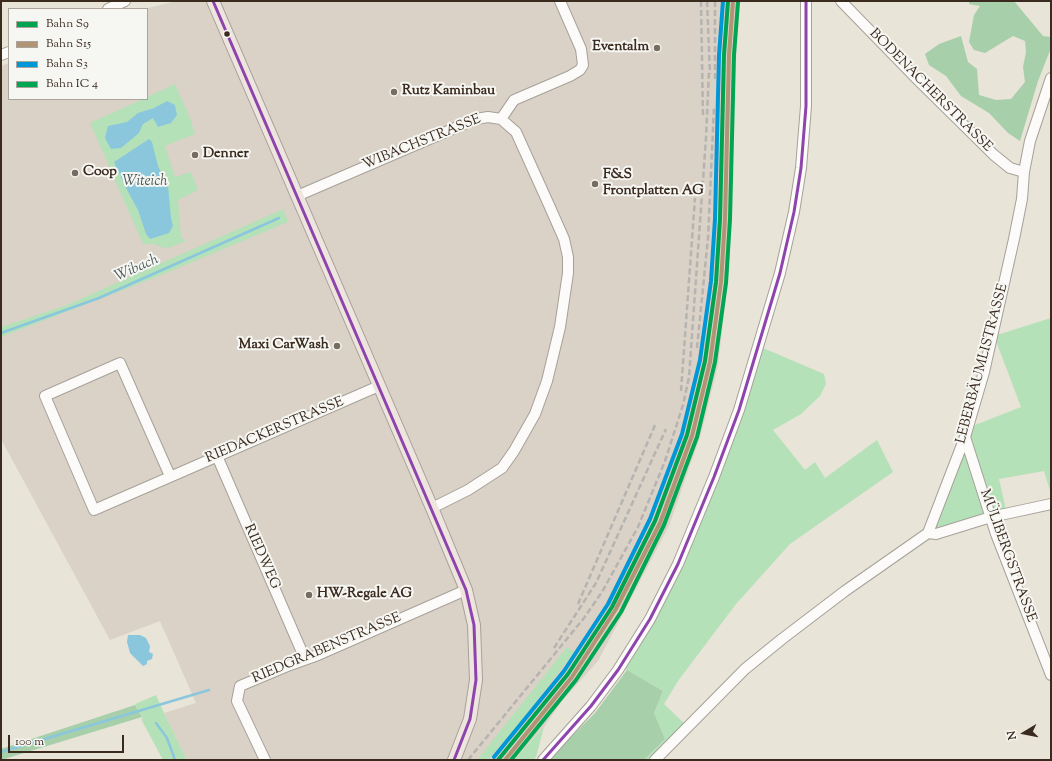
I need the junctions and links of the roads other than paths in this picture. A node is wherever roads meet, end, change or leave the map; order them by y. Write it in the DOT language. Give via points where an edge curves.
graph roads {
  1 [pos="125,1"];
  2 [pos="213,1"];
  3 [pos="560,1"];
  4 [pos="806,1"];
  5 [pos="842,1"];
  6 [pos="110,8"];
  7 [pos="1051,79"];
  8 [pos="501,119"];
  9 [pos="1024,172"];
  10 [pos="297,196"];
  11 [pos="379,386"];
  12 [pos="965,437"];
  13 [pos="216,456"];
  14 [pos="170,476"];
  15 [pos="1051,504"];
  16 [pos="432,508"];
  17 [pos="991,517"];
  18 [pos="928,533"];
  19 [pos="466,590"];
  20 [pos="305,659"];
  21 [pos="1051,675"];
  22 [pos="265,760"];
  23 [pos="454,760"];
  24 [pos="543,760"];
  25 [pos="655,760"];
  1 -- 6 [label="street"];
  2 -- 10 [label="main road"];
  3 -- 8 [label="street" via="581,49 583,65 570,76 514,100"];
  4 -- 24 [label="street" via="806,106 795,205 780,273 739,410 678,564 650,619 596,700"];
  5 -- 9 [label="street, BODENACHERSTRASSE" via="994,155 1010,168"];
  7 -- 9 [label="street, LEBERBÄUMLISTRASSE" via="1030,141"];
  8 -- 10 [label="street, WIBACHSTRASSE" via="476,118"];
  8 -- 16 [label="street, WIBACHSTRASSE" via="516,132 564,240 568,273 560,327 545,388 535,414 502,468 468,490"];
  9 -- 12 [label="street, LEBERBÄUMLISTRASSE" via="1022,199 993,341"];
  10 -- 11 [label="main road"];
  11 -- 13 [label="street, RIEDACKERSTRASSE"];
  11 -- 16 [label="main road"];
  12 -- 17 [label="street, MÜLIBERGSTRASSE"];
  12 -- 18 [label="street, LEBERBÄUMLISTRASSE"];
  13 -- 14 [label="street, RIEDACKERSTRASSE"];
  13 -- 20 [label="street, RIEDWEG"];
  14 -- 14 [label="street, RIEDACKERSTRASSE" via="120,363 44,396 94,510"];
  15 -- 17 [label="street"];
  16 -- 19 [label="main road"];
  17 -- 18 [label="street" via="936,534"];
  17 -- 21 [label="street, MÜLIBERGSTRASSE"];
  18 -- 25 [label="street" via="846,591 745,669"];
  19 -- 20 [label="street, RIEDGRABENSTRASSE"];
  19 -- 23 [label="main road" via="474,625 476,680 470,720"];
  20 -- 22 [label="street, RIEDGRABENSTRASSE" via="240,686 237,701"];
}
